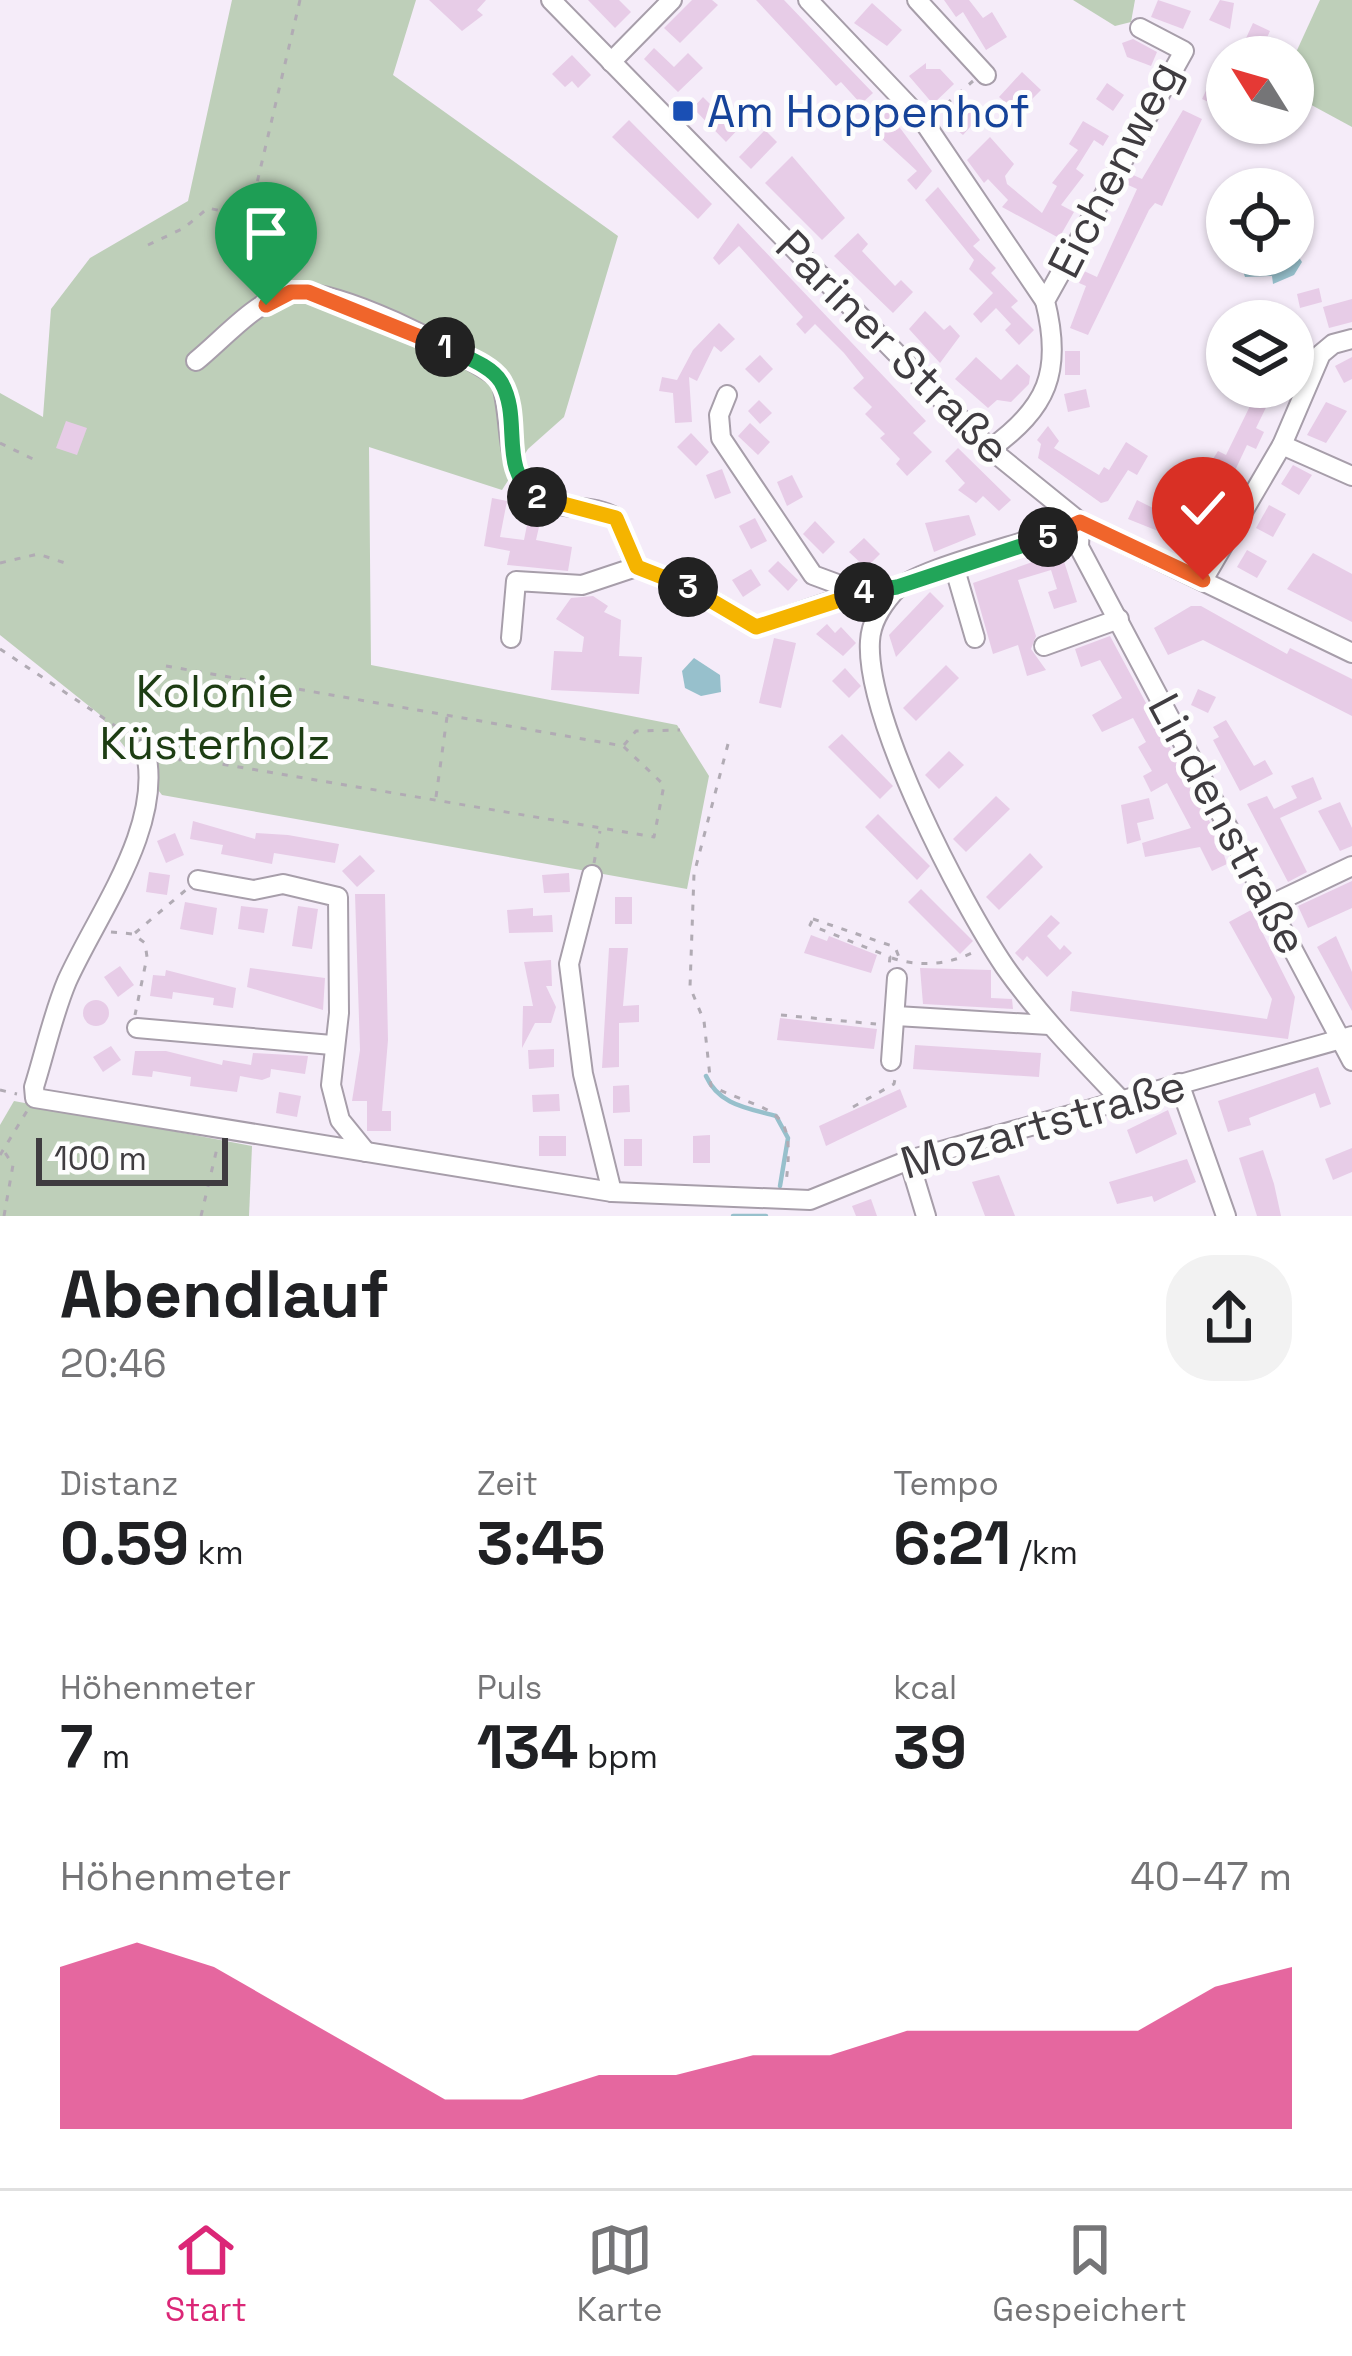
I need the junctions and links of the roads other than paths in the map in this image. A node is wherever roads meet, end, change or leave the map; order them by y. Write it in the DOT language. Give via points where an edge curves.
graph roads {
  1 [pos="551,0"];
  2 [pos="672,0"];
  3 [pos="808,0"];
  4 [pos="917,0"];
  5 [pos="1140,28"];
  6 [pos="611,62"];
  7 [pos="984,74"];
  8 [pos="1045,302"];
  9 [pos="1352,339"];
  10 [pos="196,361"];
  11 [pos="728,395"];
  12 [pos="1282,446"];
  13 [pos="991,449"];
  14 [pos="1352,476"];
  15 [pos="1080,522"];
  16 [pos="954,566"];
  17 [pos="637,567"];
  18 [pos="1203,580"];
  19 [pos="897,587"];
  20 [pos="859,592"];
  21 [pos="1119,619"];
  22 [pos="511,638"];
  23 [pos="975,638"];
  24 [pos="1044,646"];
  25 [pos="1352,653"];
  26 [pos="145,749"];
  27 [pos="1352,866"];
  28 [pos="592,874"];
  29 [pos="198,880"];
  30 [pos="1270,904"];
  31 [pos="899,969"];
  32 [pos="896,1022"];
  33 [pos="1049,1024"];
  34 [pos="137,1028"];
  35 [pos="1346,1037"];
  36 [pos="332,1046"];
  37 [pos="891,1061"];
  38 [pos="1352,1061"];
  39 [pos="1179,1083"];
  40 [pos="1119,1098"];
  41 [pos="365,1152"];
  42 [pos="909,1160"];
  43 [pos="612,1192"];
  44 [pos="926,1216"];
  45 [pos="1226,1216"];
  1 -- 6 [label="street, Pariner Straße"];
  2 -- 6 [label="street"];
  3 -- 8 [label="street" via="924,122"];
  4 -- 7 [label="street"];
  5 -- 8 [label="street, Eichenweg" via="1184,51"];
  6 -- 13 [label="street, Pariner Straße"];
  8 -- 13 [label="street, Eichenweg" via="1045,396"];
  9 -- 12 [label="street" via="1325,349"];
  10 -- 17 [label="street" via="291,292 369,313 442,346 500,379 511,409 512,464 530,492 616,518"];
  11 -- 20 [label="street" via="721,438 795,554 813,574"];
  12 -- 14 [label="street"];
  12 -- 18 [label="street"];
  13 -- 15 [label="street, Pariner Straße"];
  15 -- 16 [label="street"];
  15 -- 18 [label="street, Pariner Straße"];
  15 -- 21 [label="street, Lindenstraße" via="1079,548"];
  16 -- 19 [label="street"];
  16 -- 23 [label="street"];
  17 -- 20 [label="street" via="756,627"];
  17 -- 22 [label="street" via="583,585 516,581"];
  18 -- 25 [label="street, Pariner Straße"];
  19 -- 20 [label="street"];
  19 -- 33 [label="street" via="873,621 869,645 889,729 917,809 992,943"];
  21 -- 24 [label="street"];
  21 -- 30 [label="street, Lindenstraße"];
  26 -- 41 [label="street, Mozartstraße" via="151,774 137,830 68,980 35,1098"];
  27 -- 30 [label="street"];
  28 -- 43 [label="street" via="569,964 583,1074"];
  29 -- 36 [label="street" via="254,890 283,884 338,897"];
  30 -- 35 [label="street, Lindenstraße"];
  31 -- 32 [label="street"];
  32 -- 33 [label="street"];
  32 -- 37 [label="street"];
  33 -- 40 [label="street"];
  34 -- 36 [label="street"];
  35 -- 38 [label="street, Lindenstraße"];
  35 -- 39 [label="street, Mozartstraße"];
  36 -- 41 [label="street" via="334,1106"];
  39 -- 40 [label="street, Mozartstraße"];
  39 -- 45 [label="street"];
  40 -- 42 [label="street, Mozartstraße"];
  41 -- 43 [label="street, Mozartstraße"];
  42 -- 43 [label="street, Mozartstraße" via="810,1200"];
  42 -- 44 [label="street"];
}
